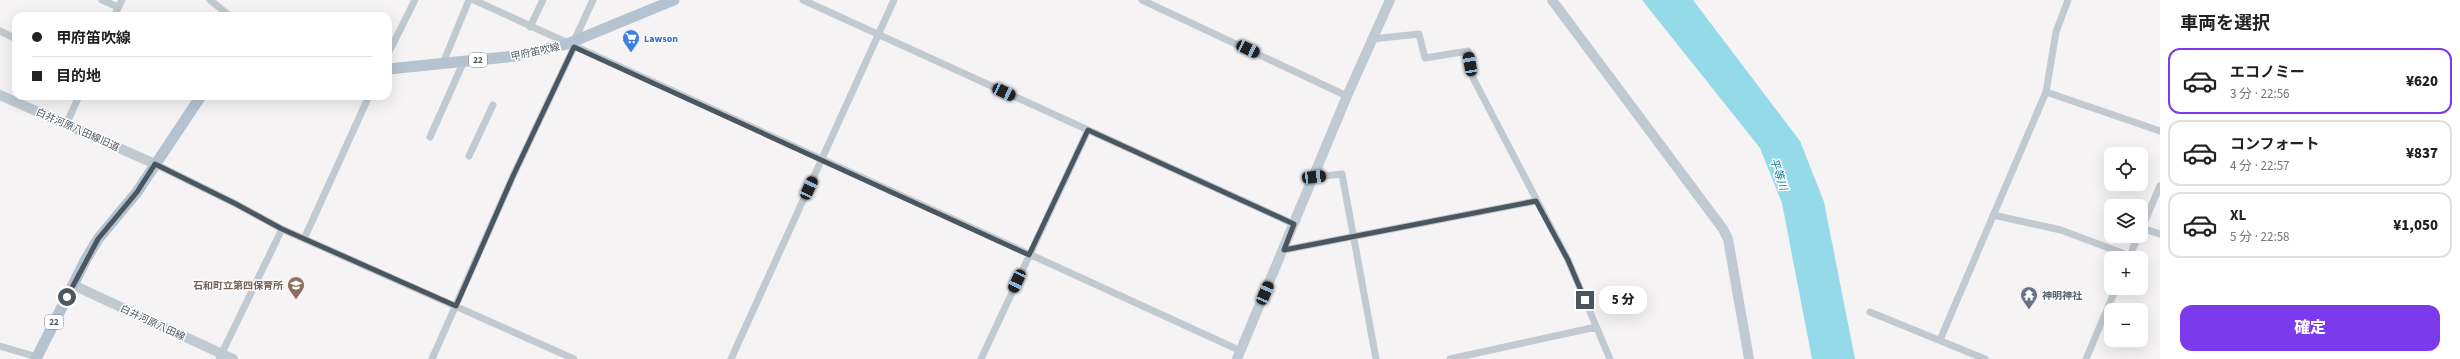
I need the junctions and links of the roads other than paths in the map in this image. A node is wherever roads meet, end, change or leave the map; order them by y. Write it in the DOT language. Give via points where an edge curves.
graph roads {
  1 [pos="102,0"];
  2 [pos="122,0"];
  3 [pos="210,0"];
  4 [pos="415,0"];
  5 [pos="469,0"];
  6 [pos="474,0"];
  7 [pos="543,0"];
  8 [pos="593,0"];
  9 [pos="674,0"];
  10 [pos="803,0"];
  11 [pos="894,0"];
  12 [pos="1142,0"];
  13 [pos="1390,0"];
  14 [pos="1552,0"];
  15 [pos="2068,0"];
  16 [pos="118,7"];
  17 [pos="116,12"];
  18 [pos="225,12"];
  19 [pos="530,26"];
  20 [pos="0,31"];
  21 [pos="877,34"];
  22 [pos="12,37"];
  23 [pos="1372,39"];
  24 [pos="572,44"];
  25 [pos="392,46"];
  26 [pos="464,61"];
  27 [pos="443,63"];
  28 [pos="392,69"];
  29 [pos="2046,92"];
  30 [pos="0,95"];
  31 [pos="1347,96"];
  32 [pos="77,100"];
  33 [pos="199,100"];
  34 [pos="367,100"];
  35 [pos="493,105"];
  36 [pos="66,125"];
  37 [pos="1088,130"];
  38 [pos="2160,130"];
  39 [pos="430,137"];
  40 [pos="469,156"];
  41 [pos="822,159"];
  42 [pos="155,164"];
  43 [pos="1314,177"];
  44 [pos="2160,186"];
  45 [pos="1536,201"];
  46 [pos="2148,213"];
  47 [pos="1993,215"];
  48 [pos="1294,224"];
  49 [pos="282,229"];
  50 [pos="2148,231"];
  51 [pos="2160,234"];
  52 [pos="1352,237"];
  53 [pos="304,239"];
  54 [pos="1284,250"];
  55 [pos="2115,251"];
  56 [pos="1029,255"];
  57 [pos="73,285"];
  58 [pos="2113,295"];
  59 [pos="456,306"];
  60 [pos="1870,312"];
  61 [pos="1596,327"];
  62 [pos="1940,340"];
  63 [pos="0,346"];
  64 [pos="1239,355"];
  65 [pos="220,356"];
  66 [pos="36,358"];
  67 [pos="233,359"];
  68 [pos="432,359"];
  69 [pos="574,359"];
  70 [pos="731,359"];
  71 [pos="981,359"];
  72 [pos="1376,359"];
  73 [pos="1450,359"];
  74 [pos="1610,359"];
  75 [pos="1749,359"];
  76 [pos="1985,359"];
  77 [pos="2086,359"];
  1 -- 16 [label="street"];
  2 -- 16 [label="street"];
  3 -- 18 [label="street"];
  4 -- 25 [label="street"];
  5 -- 27 [label="street"];
  6 -- 19 [label="street"];
  7 -- 19 [label="street"];
  8 -- 24 [label="street"];
  9 -- 24 [label="main road, 甲府笛吹線 / 22"];
  10 -- 21 [label="street"];
  11 -- 21 [label="street"];
  12 -- 31 [label="street"];
  13 -- 23 [label="street"];
  14 -- 75 [label="street" via="1723,229 1728,239"];
  15 -- 29 [label="street" via="2056,32"];
  16 -- 17 [label="street"];
  19 -- 24 [label="street"];
  20 -- 22 [label="street"];
  21 -- 37 [label="street"];
  21 -- 41 [label="street"];
  23 -- 31 [label="street"];
  23 -- 45 [label="street" via="1419,34 1425,58 1468,51 1473,78"];
  24 -- 26 [label="main road, 甲府笛吹線 / 22" via="516,56"];
  24 -- 41 [label="street"];
  24 -- 59 [label="street"];
  26 -- 27 [label="main road, 甲府笛吹線 / 22"];
  26 -- 39 [label="street"];
  27 -- 28 [label="main road, 甲府笛吹線 / 22"];
  29 -- 38 [label="street"];
  29 -- 47 [label="street"];
  30 -- 36 [label="street, 白井河原八田線旧道"];
  31 -- 43 [label="street"];
  32 -- 36 [label="street"];
  33 -- 42 [label="main road, 22" via="177,136"];
  34 -- 53 [label="street"];
  35 -- 40 [label="street"];
  36 -- 42 [label="street, 白井河原八田線旧道"];
  37 -- 48 [label="street"];
  37 -- 56 [label="street"];
  41 -- 56 [label="street"];
  41 -- 70 [label="street"];
  42 -- 49 [label="street"];
  42 -- 57 [label="main road, 22" via="137,192 98,239"];
  43 -- 48 [label="street"];
  43 -- 52 [label="street" via="1342,174"];
  44 -- 46 [label="street"];
  45 -- 52 [label="street"];
  45 -- 61 [label="street" via="1568,260"];
  47 -- 55 [label="street" via="2061,230"];
  47 -- 62 [label="street"];
  48 -- 54 [label="street"];
  49 -- 53 [label="street"];
  49 -- 65 [label="street"];
  50 -- 51 [label="street"];
  52 -- 54 [label="street"];
  52 -- 72 [label="street"];
  53 -- 59 [label="street"];
  54 -- 64 [label="street"];
  56 -- 64 [label="street"];
  56 -- 71 [label="street"];
  57 -- 65 [label="street, 白井河原八田線"];
  57 -- 66 [label="main road, 22"];
  58 -- 77 [label="street"];
  59 -- 68 [label="street"];
  59 -- 69 [label="street"];
  60 -- 62 [label="street"];
  61 -- 73 [label="street"];
  61 -- 74 [label="street"];
  62 -- 76 [label="street"];
  63 -- 66 [label="street"];
  65 -- 67 [label="street, 白井河原八田線"];
}
